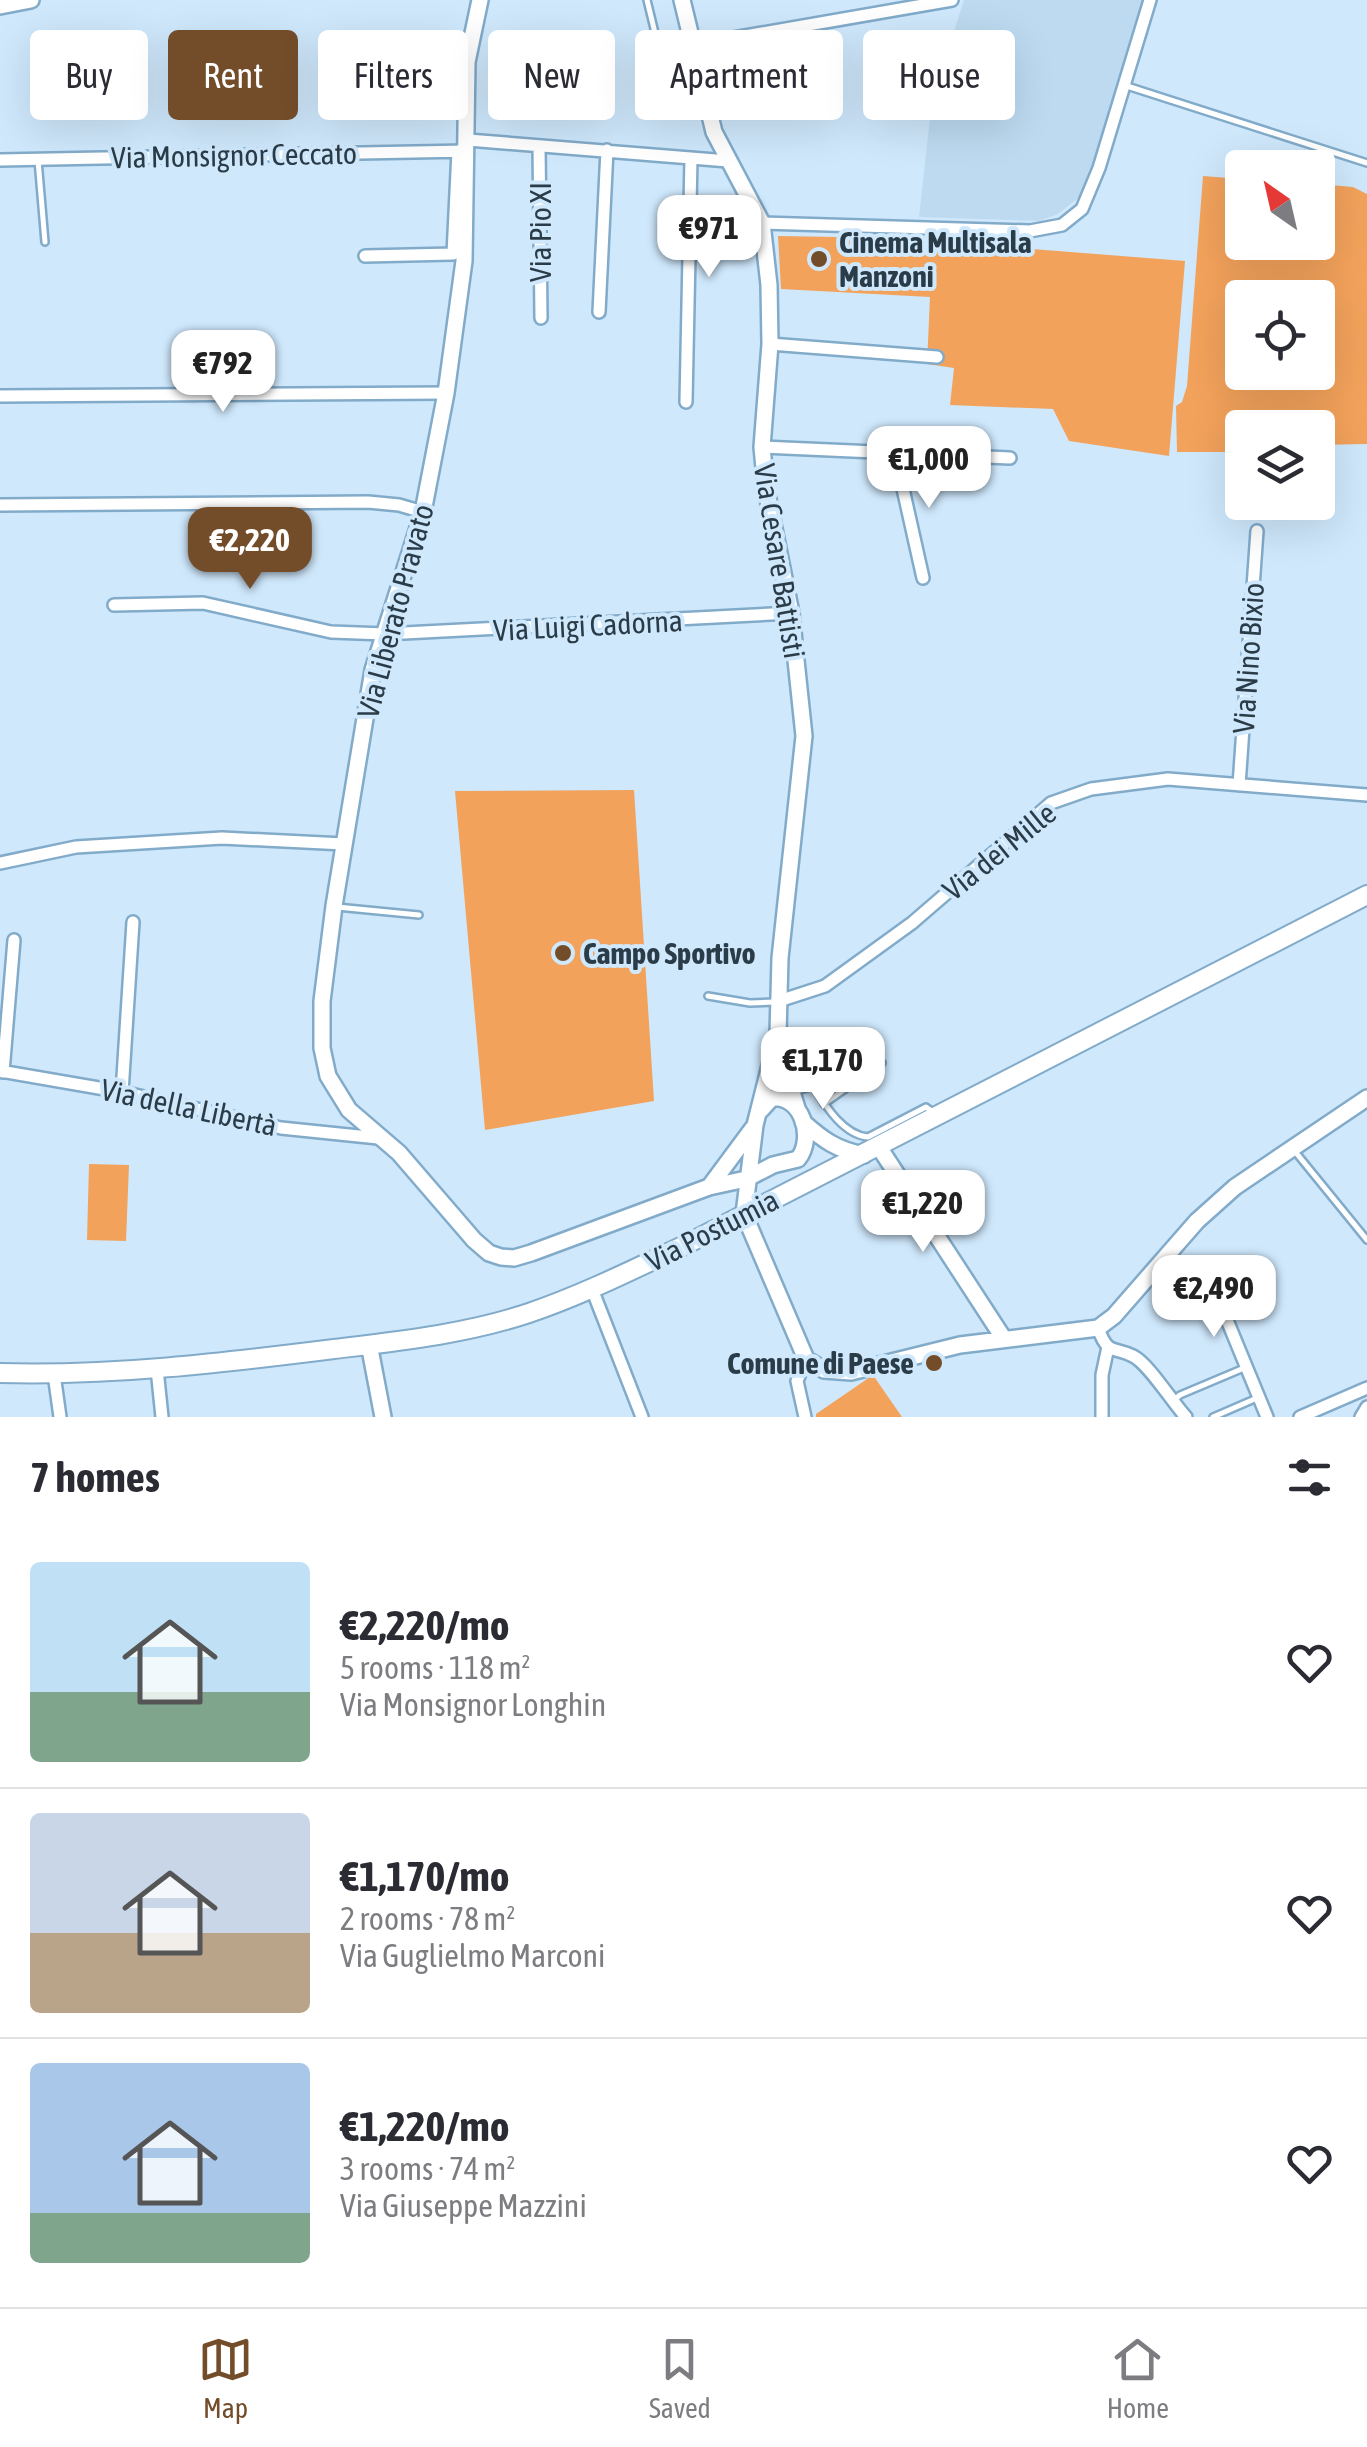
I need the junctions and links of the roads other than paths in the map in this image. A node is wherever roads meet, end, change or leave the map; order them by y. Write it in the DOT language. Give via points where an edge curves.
graph roads {
  1 [pos="30,0"];
  2 [pos="480,0"];
  3 [pos="647,0"];
  4 [pos="682,0"];
  5 [pos="952,0"];
  6 [pos="1150,0"];
  7 [pos="0,6"];
  8 [pos="654,30"];
  9 [pos="690,30"];
  10 [pos="784,30"];
  11 [pos="1124,85"];
  12 [pos="711,120"];
  13 [pos="539,146"];
  14 [pos="464,147"];
  15 [pos="607,150"];
  16 [pos="691,158"];
  17 [pos="38,159"];
  18 [pos="0,160"];
  19 [pos="728,162"];
  20 [pos="1367,163"];
  21 [pos="762,224"];
  22 [pos="45,242"];
  23 [pos="365,256"];
  24 [pos="599,312"];
  25 [pos="540,318"];
  26 [pos="770,344"];
  27 [pos="937,357"];
  28 [pos="446,393"];
  29 [pos="0,396"];
  30 [pos="686,402"];
  31 [pos="762,447"];
  32 [pos="895,453"];
  33 [pos="1010,458"];
  34 [pos="0,505"];
  35 [pos="423,512"];
  36 [pos="1257,531"];
  37 [pos="922,578"];
  38 [pos="114,605"];
  39 [pos="792,613"];
  40 [pos="385,634"];
  41 [pos="1239,785"];
  42 [pos="1367,796"];
  43 [pos="344,844"];
  44 [pos="0,863"];
  45 [pos="1367,894"];
  46 [pos="334,906"];
  47 [pos="419,916"];
  48 [pos="133,922"];
  49 [pos="14,940"];
  50 [pos="708,996"];
  51 [pos="779,1001"];
  52 [pos="778,1038"];
  53 [pos="882,1063"];
  54 [pos="2,1071"];
  55 [pos="813,1086"];
  56 [pos="122,1092"];
  57 [pos="1367,1098"];
  58 [pos="824,1104"];
  59 [pos="798,1107"];
  60 [pos="756,1120"];
  61 [pos="378,1138"];
  62 [pos="806,1144"];
  63 [pos="875,1144"];
  64 [pos="1292,1146"];
  65 [pos="758,1168"];
  66 [pos="802,1185"];
  67 [pos="709,1187"];
  68 [pos="780,1196"];
  69 [pos="744,1214"];
  70 [pos="1367,1240"];
  71 [pos="1160,1265"];
  72 [pos="592,1289"];
  73 [pos="1098,1328"];
  74 [pos="1004,1339"];
  75 [pos="369,1344"];
  76 [pos="1108,1347"];
  77 [pos="806,1359"];
  78 [pos="1247,1366"];
  79 [pos="157,1370"];
  80 [pos="0,1373"];
  81 [pos="54,1374"];
  82 [pos="1367,1388"];
  83 [pos="1259,1397"];
  84 [pos="1172,1402"];
  85 [pos="1367,1407"];
  86 [pos="60,1417"];
  87 [pos="162,1417"];
  88 [pos="383,1417"];
  89 [pos="642,1417"];
  90 [pos="805,1417"];
  91 [pos="1102,1417"];
  92 [pos="1186,1417"];
  93 [pos="1214,1417"];
  94 [pos="1268,1417"];
  95 [pos="1300,1417"];
  96 [pos="1361,1417"];
  1 -- 7 [label="street"];
  2 -- 14 [label="street, Via Liberato Pravato" via="466,62"];
  3 -- 8 [label="lane"];
  4 -- 9 [label="street, Via Cesare Battisti"];
  5 -- 10 [label="street"];
  6 -- 11 [label="street"];
  11 -- 20 [label="lane"];
  11 -- 21 [label="street" via="1082,208 1062,225 1030,231"];
  12 -- 19 [label="street, Via Cesare Battisti"];
  13 -- 14 [label="street, Via Monsignor Ceccato"];
  13 -- 15 [label="street, Via Monsignor Ceccato"];
  13 -- 25 [label="street, Via Pio XI"];
  14 -- 17 [label="street, Via Monsignor Ceccato"];
  14 -- 23 [label="street" via="453,254"];
  14 -- 28 [label="street, Via Liberato Pravato" via="464,261"];
  15 -- 16 [label="street, Via Monsignor Ceccato"];
  15 -- 24 [label="street"];
  16 -- 19 [label="street, Via Monsignor Ceccato"];
  16 -- 30 [label="street"];
  17 -- 18 [label="street, Via Monsignor Ceccato"];
  17 -- 22 [label="lane"];
  19 -- 21 [label="street, Via Cesare Battisti"];
  21 -- 26 [label="street, Via Cesare Battisti"];
  26 -- 27 [label="street"];
  26 -- 31 [label="street, Via Cesare Battisti"];
  28 -- 29 [label="street"];
  28 -- 35 [label="street, Via Liberato Pravato"];
  31 -- 32 [label="street"];
  31 -- 39 [label="street, Via Cesare Battisti"];
  32 -- 33 [label="street"];
  32 -- 37 [label="street"];
  34 -- 35 [label="street" via="368,502"];
  35 -- 40 [label="street, Via Liberato Pravato"];
  36 -- 41 [label="street, Via Nino Bixio"];
  38 -- 40 [label="street, Via Luigi Cadorna" via="203,603 331,632"];
  39 -- 40 [label="street, Via Luigi Cadorna"];
  39 -- 51 [label="street, Via Cesare Battisti" via="804,736"];
  40 -- 43 [label="street, Via Liberato Pravato"];
  41 -- 42 [label="street, Via dei Mille"];
  41 -- 51 [label="street, Via dei Mille" via="1168,779 1091,789 1051,804 912,923 825,986"];
  43 -- 44 [label="street" via="222,838 76,848"];
  43 -- 46 [label="street, Via Liberato Pravato"];
  45 -- 63 [label="main road, Via Postumia"];
  46 -- 47 [label="lane"];
  46 -- 61 [label="street, Via Liberato Pravato" via="322,1048 328,1076 349,1110"];
  48 -- 56 [label="street"];
  49 -- 54 [label="street"];
  50 -- 51 [label="lane"];
  51 -- 52 [label="street, Via Cesare Battisti"];
  52 -- 55 [label="lane" via="786,1034"];
  52 -- 59 [label="street"];
  52 -- 60 [label="street"];
  53 -- 58 [label="lane"];
  54 -- 56 [label="street, Via della Libertà"];
  55 -- 58 [label="lane"];
  55 -- 59 [label="lane"];
  56 -- 61 [label="street, Via della Libertà" via="281,1128"];
  57 -- 64 [label="street"];
  58 -- 63 [label="lane"];
  59 -- 60 [label="street" via="772,1098"];
  59 -- 62 [label="street"];
  59 -- 63 [label="street" via="827,1143 843,1151"];
  60 -- 65 [label="street"];
  60 -- 67 [label="street"];
  61 -- 67 [label="street, Via Liberato Pravato" via="482,1248 501,1258"];
  62 -- 65 [label="street" via="798,1159"];
  62 -- 66 [label="street"];
  63 -- 66 [label="main road, Via Postumia"];
  63 -- 74 [label="street"];
  64 -- 70 [label="lane"];
  64 -- 71 [label="street" via="1210,1210"];
  65 -- 67 [label="street"];
  65 -- 68 [label="street"];
  65 -- 69 [label="street"];
  66 -- 68 [label="main road, Via Postumia"];
  68 -- 69 [label="main road, Via Postumia"];
  69 -- 72 [label="main road, Via Postumia"];
  69 -- 77 [label="street"];
  71 -- 73 [label="street"];
  71 -- 78 [label="street" via="1227,1320"];
  72 -- 75 [label="main road, Via Postumia" via="474,1329"];
  72 -- 89 [label="street"];
  73 -- 74 [label="street"];
  73 -- 76 [label="street"];
  74 -- 77 [label="street" via="851,1372 824,1370"];
  75 -- 79 [label="main road, Via Postumia"];
  75 -- 88 [label="street"];
  76 -- 84 [label="street" via="1134,1356"];
  76 -- 91 [label="street"];
  77 -- 90 [label="street" via="797,1381"];
  78 -- 83 [label="street"];
  78 -- 84 [label="lane"];
  79 -- 81 [label="main road, Via Postumia"];
  79 -- 87 [label="street"];
  80 -- 81 [label="main road, Via Postumia"];
  81 -- 86 [label="street"];
  82 -- 95 [label="street"];
  83 -- 93 [label="lane"];
  83 -- 94 [label="street"];
  84 -- 92 [label="street"];
  85 -- 96 [label="street"];
}
